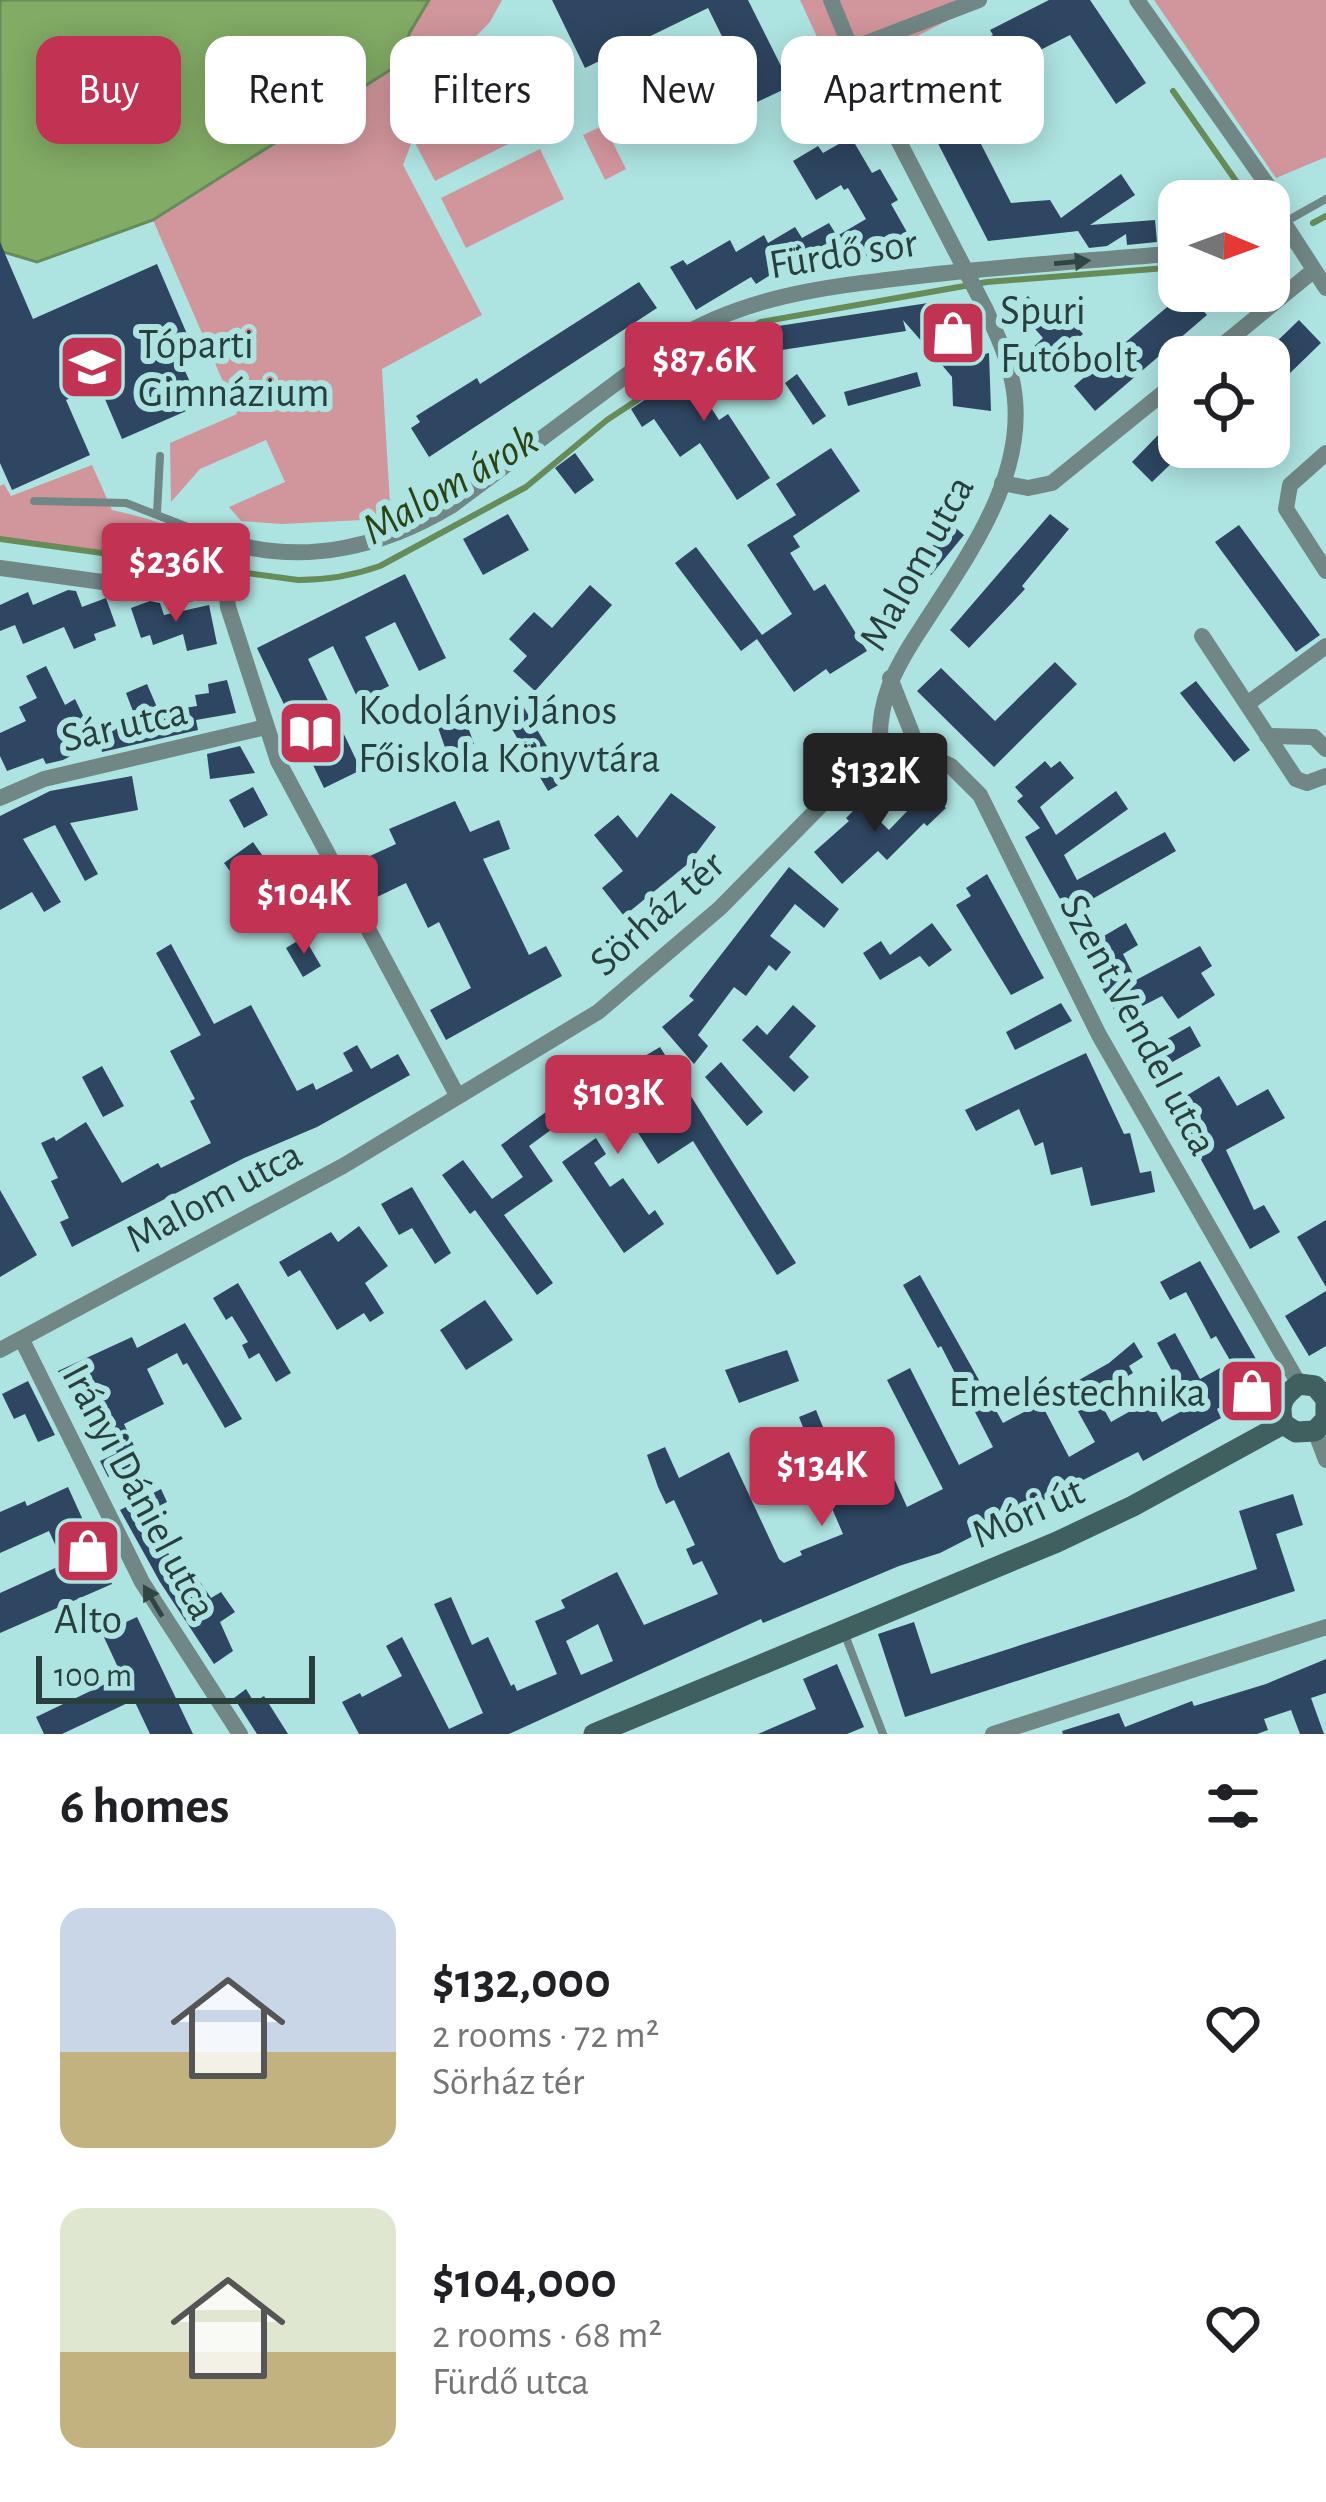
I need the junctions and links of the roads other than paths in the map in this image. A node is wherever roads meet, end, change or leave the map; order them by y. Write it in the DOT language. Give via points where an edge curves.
graph roads {
  1 [pos="831,0"];
  2 [pos="979,0"];
  3 [pos="1137,0"];
  4 [pos="846,36"];
  5 [pos="885,36"];
  6 [pos="899,144"];
  7 [pos="1263,180"];
  8 [pos="1326,199"];
  9 [pos="1290,220"];
  10 [pos="1290,244"];
  11 [pos="1158,256"];
  12 [pos="964,271"];
  13 [pos="1313,271"];
  14 [pos="1326,288"];
  15 [pos="1234,336"];
  16 [pos="1158,397"];
  17 [pos="1326,453"];
  18 [pos="160,456"];
  19 [pos="1002,483"];
  20 [pos="34,501"];
  21 [pos="157,513"];
  22 [pos="229,551"];
  23 [pos="0,568"];
  24 [pos="1326,571"];
  25 [pos="190,594"];
  26 [pos="1202,636"];
  27 [pos="1326,646"];
  28 [pos="890,678"];
  29 [pos="1247,704"];
  30 [pos="266,727"];
  31 [pos="1268,736"];
  32 [pos="1326,749"];
  33 [pos="919,751"];
  34 [pos="881,755"];
  35 [pos="1326,776"];
  36 [pos="0,798"];
  37 [pos="457,1095"];
  38 [pos="22,1340"];
  39 [pos="0,1351"];
  40 [pos="1299,1384"];
  41 [pos="1326,1400"];
  42 [pos="1283,1424"];
  43 [pos="1315,1431"];
  44 [pos="1326,1460"];
  45 [pos="1326,1628"];
  46 [pos="843,1632"];
  47 [pos="240,1734"];
  48 [pos="594,1734"];
  49 [pos="884,1734"];
  50 [pos="993,1734"];
  1 -- 4 [label="street, Malom utca"];
  2 -- 5 [label="street"];
  3 -- 7 [label="street"];
  6 -- 12 [label="street, Malom utca"];
  8 -- 9 [label="lane"];
  10 -- 13 [label="street"];
  12 -- 11 [label="street, Fürdő sor, one-way"];
  12 -- 19 [label="street, Malom utca" via="1013,382 1014,429"];
  12 -- 22 [label="street, Fürdő sor" via="752,303 698,325 452,506 390,538 329,550"];
  13 -- 14 [label="street"];
  13 -- 15 [label="street"];
  16 -- 19 [label="street" via="1052,482"];
  17 -- 24 [label="street" via="1290,484 1286,509"];
  18 -- 21 [label="lane"];
  19 -- 28 [label="street, Malom utca" via="976,542"];
  20 -- 21 [label="lane" via="127,503"];
  21 -- 22 [label="lane"];
  22 -- 30 [label="street" via="226,586"];
  23 -- 25 [label="street"];
  26 -- 29 [label="street"];
  27 -- 29 [label="street"];
  28 -- 33 [label="street"];
  28 -- 34 [label="street, Malom utca"];
  29 -- 31 [label="street"];
  30 -- 36 [label="street, Sár utca" via="44,779"];
  30 -- 37 [label="street" via="303,812"];
  31 -- 32 [label="street" via="1314,737"];
  31 -- 35 [label="street" via="1296,779"];
  33 -- 34 [label="street"];
  33 -- 40 [label="street, Szent Vendel utca" via="951,766 994,818 1099,1035"];
  34 -- 37 [label="street, Sörház tér" via="598,1012"];
  37 -- 38 [label="street, Malom utca"];
  38 -- 39 [label="street, Malom utca"];
  47 -- 38 [label="street, Irányi Dániel utca, one-way" via="142,1582"];
  40 -- 41 [label="main road" via="1315,1386"];
  40 -- 42 [label="main road" via="1279,1408"];
  41 -- 43 [label="main road" via="1326,1419"];
  42 -- 43 [label="main road"];
  42 -- 46 [label="main road, Móri út" via="1076,1533"];
  43 -- 44 [label="street"];
  45 -- 50 [label="street"];
  46 -- 48 [label="main road, Móri út"];
  46 -- 49 [label="lane"];
}
